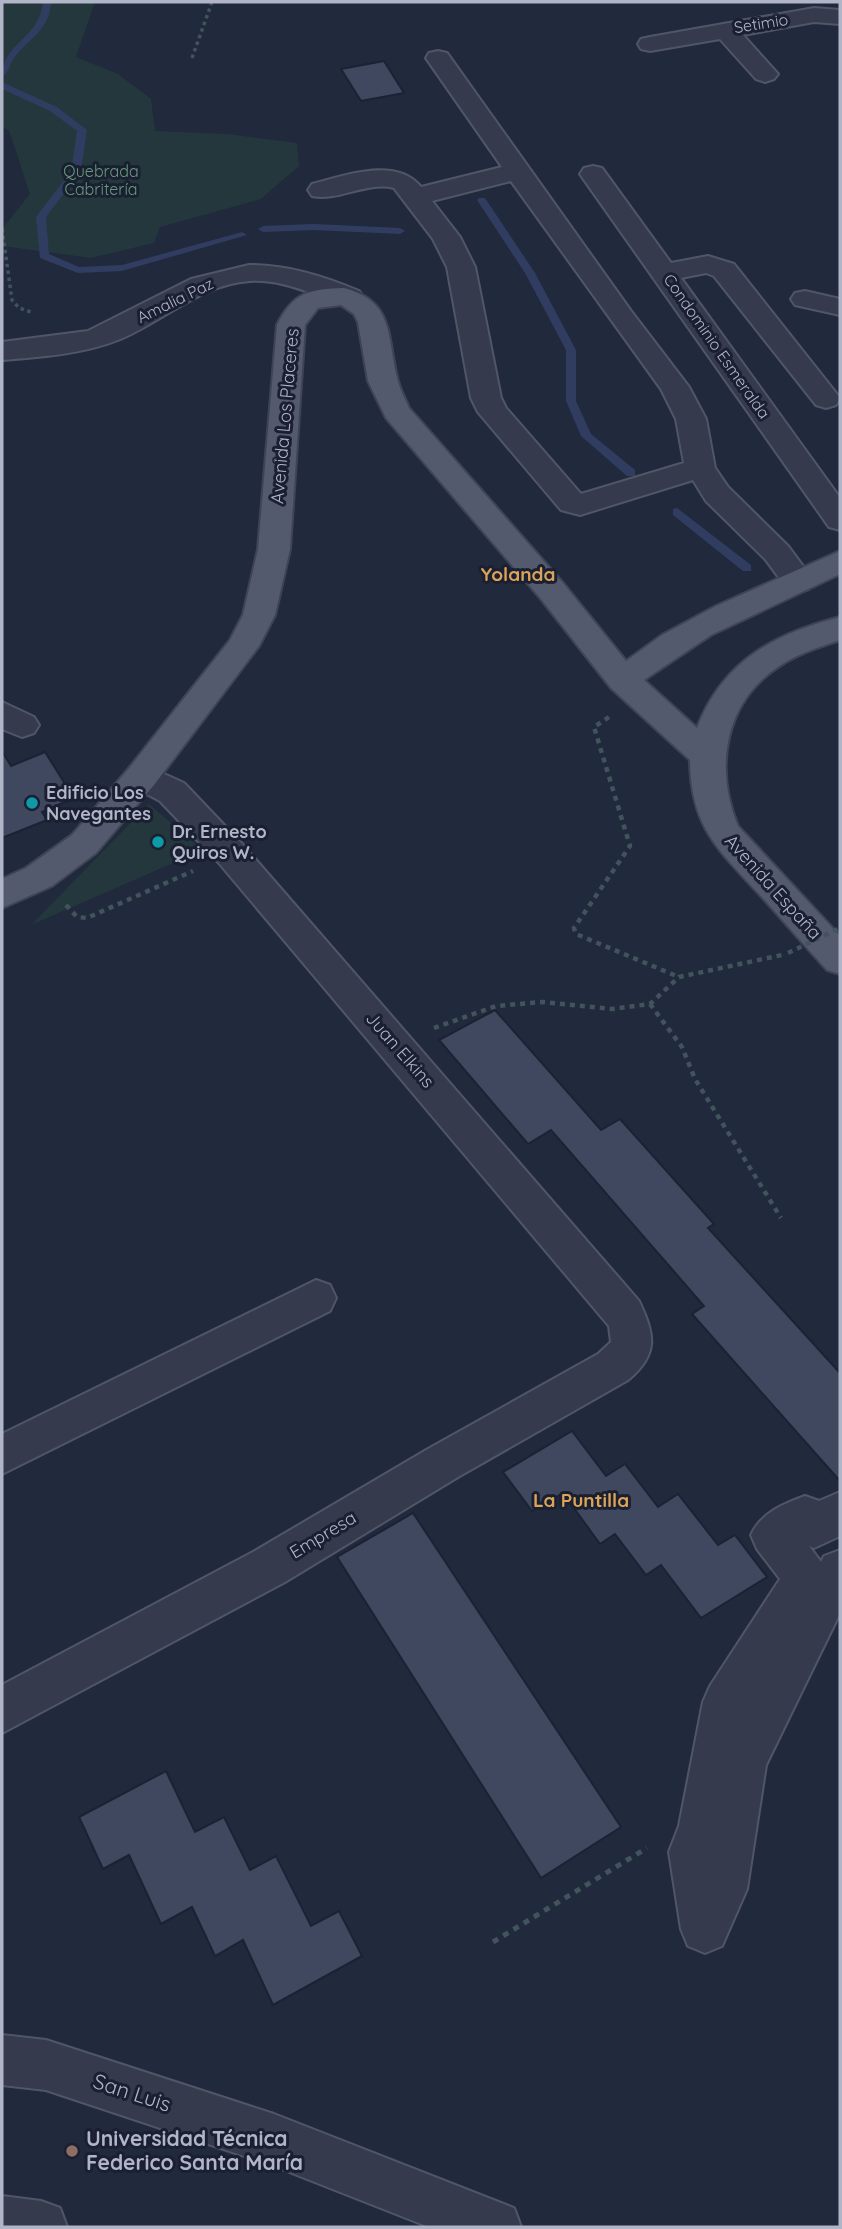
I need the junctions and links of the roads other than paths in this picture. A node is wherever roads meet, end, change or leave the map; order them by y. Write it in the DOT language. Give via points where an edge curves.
graph roads {
  1 [pos="809,8"];
  2 [pos="840,17"];
  3 [pos="724,29"];
  4 [pos="840,41"];
  5 [pos="650,44"];
  6 [pos="438,58"];
  7 [pos="765,74"];
  8 [pos="518,171"];
  9 [pos="593,174"];
  10 [pos="321,190"];
  11 [pos="414,197"];
  12 [pos="665,273"];
  13 [pos="349,297"];
  14 [pos="805,299"];
  15 [pos="840,307"];
  16 [pos="2,351"];
  17 [pos="826,399"];
  18 [pos="700,468"];
  19 [pos="840,520"];
  20 [pos="840,561"];
  21 [pos="798,581"];
  22 [pos="840,628"];
  23 [pos="633,689"];
  24 [pos="706,755"];
  25 [pos="142,776"];
  26 [pos="2,895"];
  27 [pos="840,960"];
  28 [pos="316,1298"];
  29 [pos="632,1344"];
  30 [pos="2,1455"];
  31 [pos="840,1512"];
  32 [pos="840,1571"];
  33 [pos="2,1710"];
  34 [pos="2,2060"];
  35 [pos="2,2222"];
  36 [pos="41,2227"];
  37 [pos="495,2227"];
  1 -- 2 [label="street, Setimio"];
  1 -- 3 [label="street, Setimio"];
  1 -- 4 [label="street"];
  3 -- 5 [label="street, Setimio"];
  3 -- 7 [label="street, Setimio"];
  6 -- 8 [label="street"];
  8 -- 11 [label="street"];
  8 -- 18 [label="street" via="674,387 691,419"];
  9 -- 12 [label="street, Condominio Esmeralda"];
  10 -- 11 [label="street" via="387,178 403,182"];
  11 -- 18 [label="street" via="446,237 461,267 486,398 493,412 568,499 580,505"];
  12 -- 17 [label="street" via="708,264 724,270"];
  12 -- 19 [label="street, Condominio Esmeralda"];
  13 -- 16 [label="street, Amalia Paz" via="284,273 213,280 106,335"];
  13 -- 23 [label="main road" via="370,314 383,381 396,411"];
  13 -- 25 [label="main road, Avenida Los Placeres" via="316,298 300,306 290,325 274,550 259,615 243,646"];
  14 -- 15 [label="street"];
  18 -- 21 [label="street" via="717,494 777,553"];
  20 -- 21 [label="main road"];
  21 -- 23 [label="main road" via="685,635 643,662"];
  22 -- 24 [label="main road, Avenida España" via="768,658 749,673 720,710"];
  23 -- 24 [label="main road"];
  24 -- 27 [label="main road, Avenida España" via="710,800 723,831"];
  25 -- 26 [label="main road, Avenida Los Placeres" via="84,844 39,877"];
  25 -- 29 [label="street, Juan Elkins" via="172,792 231,854 394,1042 624,1314 632,1330"];
  28 -- 30 [label="street"];
  29 -- 33 [label="street, Empresa" via="626,1357 613,1367 269,1567"];
  31 -- 32 [label="street" via="814,1528 805,1516 773,1535 806,1578 726,1702 703,1826 693,1852 705,1929 723,1889 743,1761"];
  34 -- 37 [label="street, San Luis" via="46,2065 274,2140"];
  35 -- 36 [label="street"];
}
